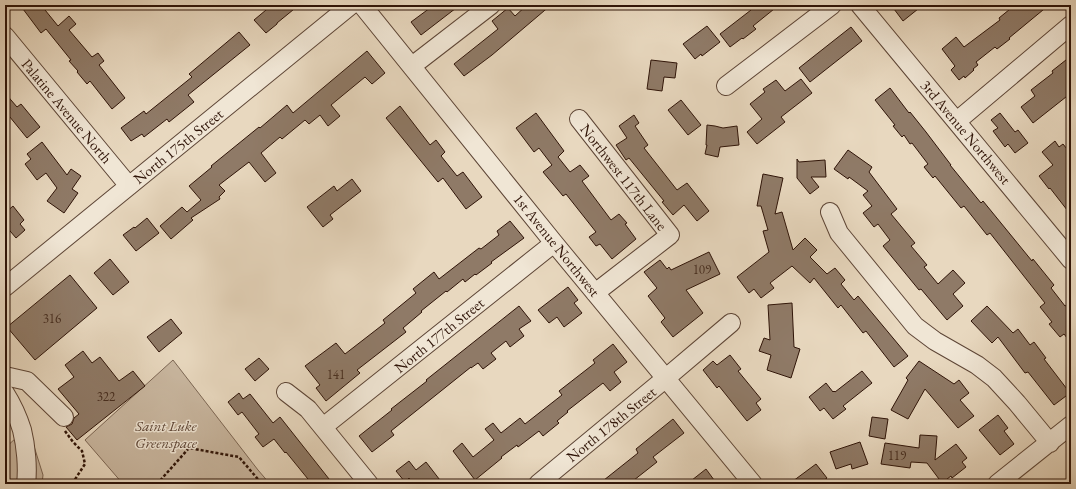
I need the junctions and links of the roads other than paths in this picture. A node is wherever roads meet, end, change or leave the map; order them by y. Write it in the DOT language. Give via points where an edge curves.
graph roads {
  1 [pos="351,5"];
  2 [pos="362,5"];
  3 [pos="490,5"];
  4 [pos="832,5"];
  5 [pos="860,5"];
  6 [pos="1071,25"];
  7 [pos="5,36"];
  8 [pos="412,66"];
  9 [pos="726,86"];
  10 [pos="579,119"];
  11 [pos="957,122"];
  12 [pos="129,186"];
  13 [pos="830,212"];
  14 [pos="554,243"];
  15 [pos="1071,260"];
  16 [pos="5,287"];
  17 [pos="595,293"];
  18 [pos="731,323"];
  19 [pos="5,376"];
  20 [pos="666,378"];
  21 [pos="286,392"];
  22 [pos="5,393"];
  23 [pos="64,417"];
  24 [pos="1071,425"];
  25 [pos="323,427"];
  26 [pos="1050,443"];
  27 [pos="26,484"];
  28 [pos="369,484"];
  29 [pos="538,484"];
  30 [pos="753,484"];
  31 [pos="997,484"];
  1 -- 12 [label="street, North 175th Street"];
  2 -- 8 [label="street, 1st Avenue Northwest"];
  3 -- 8 [label="street"];
  4 -- 9 [label="street"];
  5 -- 11 [label="street, 3rd Avenue Northwest"];
  6 -- 11 [label="street"];
  7 -- 12 [label="street, Palatine Avenue North"];
  8 -- 14 [label="street, 1st Avenue Northwest"];
  10 -- 17 [label="street, Northwest 117th Lane" via="670,235"];
  11 -- 15 [label="street, 3rd Avenue Northwest"];
  12 -- 16 [label="street, North 175th Street"];
  13 -- 26 [label="street" via="839,233 915,326 994,378"];
  14 -- 17 [label="street, 1st Avenue Northwest"];
  14 -- 25 [label="street, North 177th Street"];
  17 -- 20 [label="street, 1st Avenue Northwest"];
  18 -- 20 [label="street, North 178th Street"];
  19 -- 23 [label="street" via="28,381"];
  20 -- 29 [label="street, North 178th Street"];
  20 -- 30 [label="street, 1st Avenue Northwest"];
  21 -- 25 [label="street" via="304,406"];
  22 -- 27 [label="street" via="22,430"];
  24 -- 26 [label="street"];
  25 -- 28 [label="street"];
  26 -- 31 [label="street"];
}
